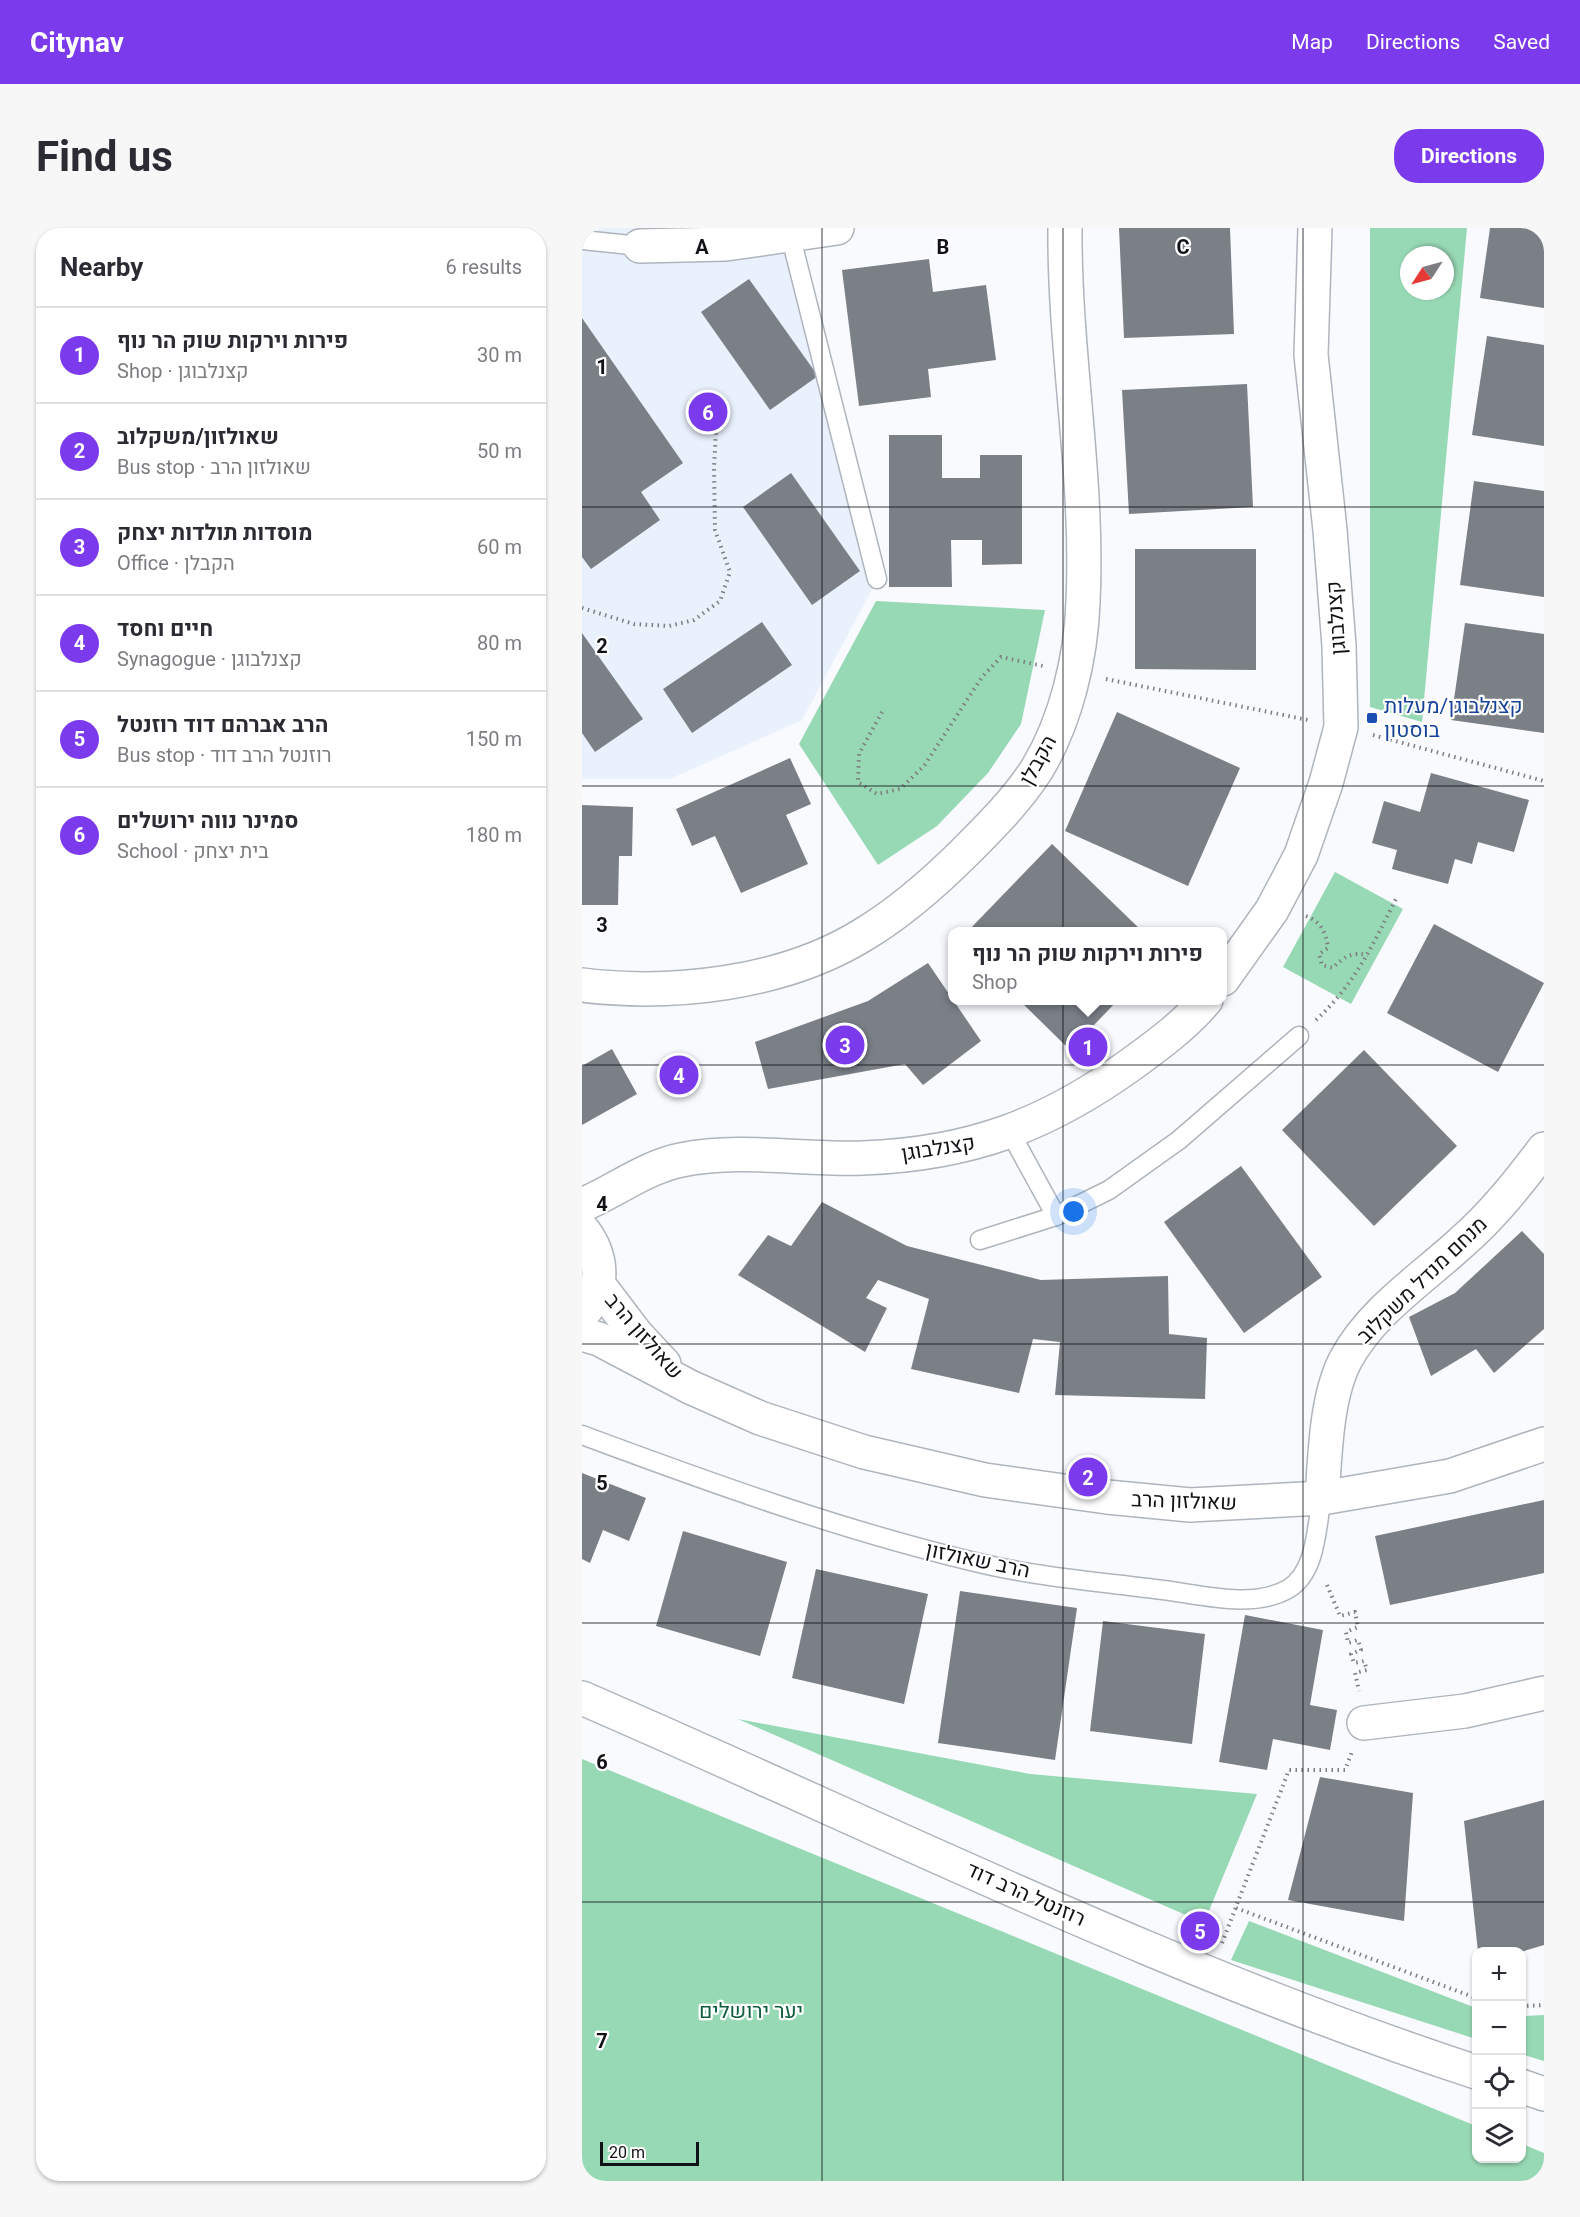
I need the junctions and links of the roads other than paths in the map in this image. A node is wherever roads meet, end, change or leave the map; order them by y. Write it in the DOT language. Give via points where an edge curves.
graph roads {
  1 [pos="837,228"];
  2 [pos="1065,228"];
  3 [pos="1315,228"];
  4 [pos="788,231"];
  5 [pos="582,240"];
  6 [pos="640,246"];
  7 [pos="877,579"];
  8 [pos="1227,974"];
  9 [pos="582,985"];
  10 [pos="1201,1005"];
  11 [pos="1299,1036"];
  12 [pos="1010,1132"];
  13 [pos="1544,1149"];
  14 [pos="633,1181"];
  15 [pos="582,1204"];
  16 [pos="1056,1216"];
  17 [pos="980,1240"];
  18 [pos="593,1257"];
  19 [pos="582,1314"];
  20 [pos="582,1334"];
  21 [pos="690,1387"];
  22 [pos="582,1435"];
  23 [pos="1544,1444"];
  24 [pos="1322,1498"];
  25 [pos="1544,1693"];
  26 [pos="582,1698"];
  27 [pos="1364,1723"];
  28 [pos="1472,2071"];
  29 [pos="1526,2088"];
  30 [pos="1544,2094"];
  1 -- 4 [label="street"];
  2 -- 9 [label="street, הקבלן" via="1080,461 1083,591 1074,672 1057,725 1037,767 1003,814 908,906 859,938 803,963 743,979 675,990"];
  3 -- 8 [label="street, קצנלבוגן" via="1311,356 1330,530 1341,726 1301,855 1276,902"];
  4 -- 6 [label="street" via="726,244"];
  4 -- 7 [label="lane"];
  5 -- 6 [label="lane"];
  10 -- 12 [label="street, קצנלבוגן" via="1166,1039 1094,1091"];
  11 -- 16 [label="lane" via="1179,1140 1109,1190"];
  12 -- 14 [label="street, קצנלבוגן" via="934,1152 864,1158 713,1155 679,1160"];
  12 -- 16 [label="lane"];
  13 -- 24 [label="street, מנחם מנדל משקלוב" via="1519,1183 1465,1240 1365,1330 1345,1360 1334,1395"];
  14 -- 15 [label="street, קצנלבוגן"];
  14 -- 18 [label="street, קצנלבוגן" via="611,1215"];
  16 -- 17 [label="lane"];
  18 -- 19 [label="street, קצנלבוגן" via="591,1303"];
  18 -- 21 [label="street, שאולזון הרב" via="644,1342"];
  20 -- 21 [label="street, שאולזון הרב" via="599,1339"];
  21 -- 24 [label="street, שאולזון הרב" via="760,1418 864,1452 985,1480 1191,1505"];
  22 -- 24 [label="lane, הרב שאולזון" via="747,1495 977,1563 1225,1598 1274,1595 1300,1579 1308,1566"];
  23 -- 24 [label="street, שאולזון הרב" via="1450,1476"];
  25 -- 27 [label="street" via="1466,1711"];
  26 -- 28 [label="street, רוזנטל הרב דוד" via="1158,1954"];
  29 -- 30 [label="street"];
}
